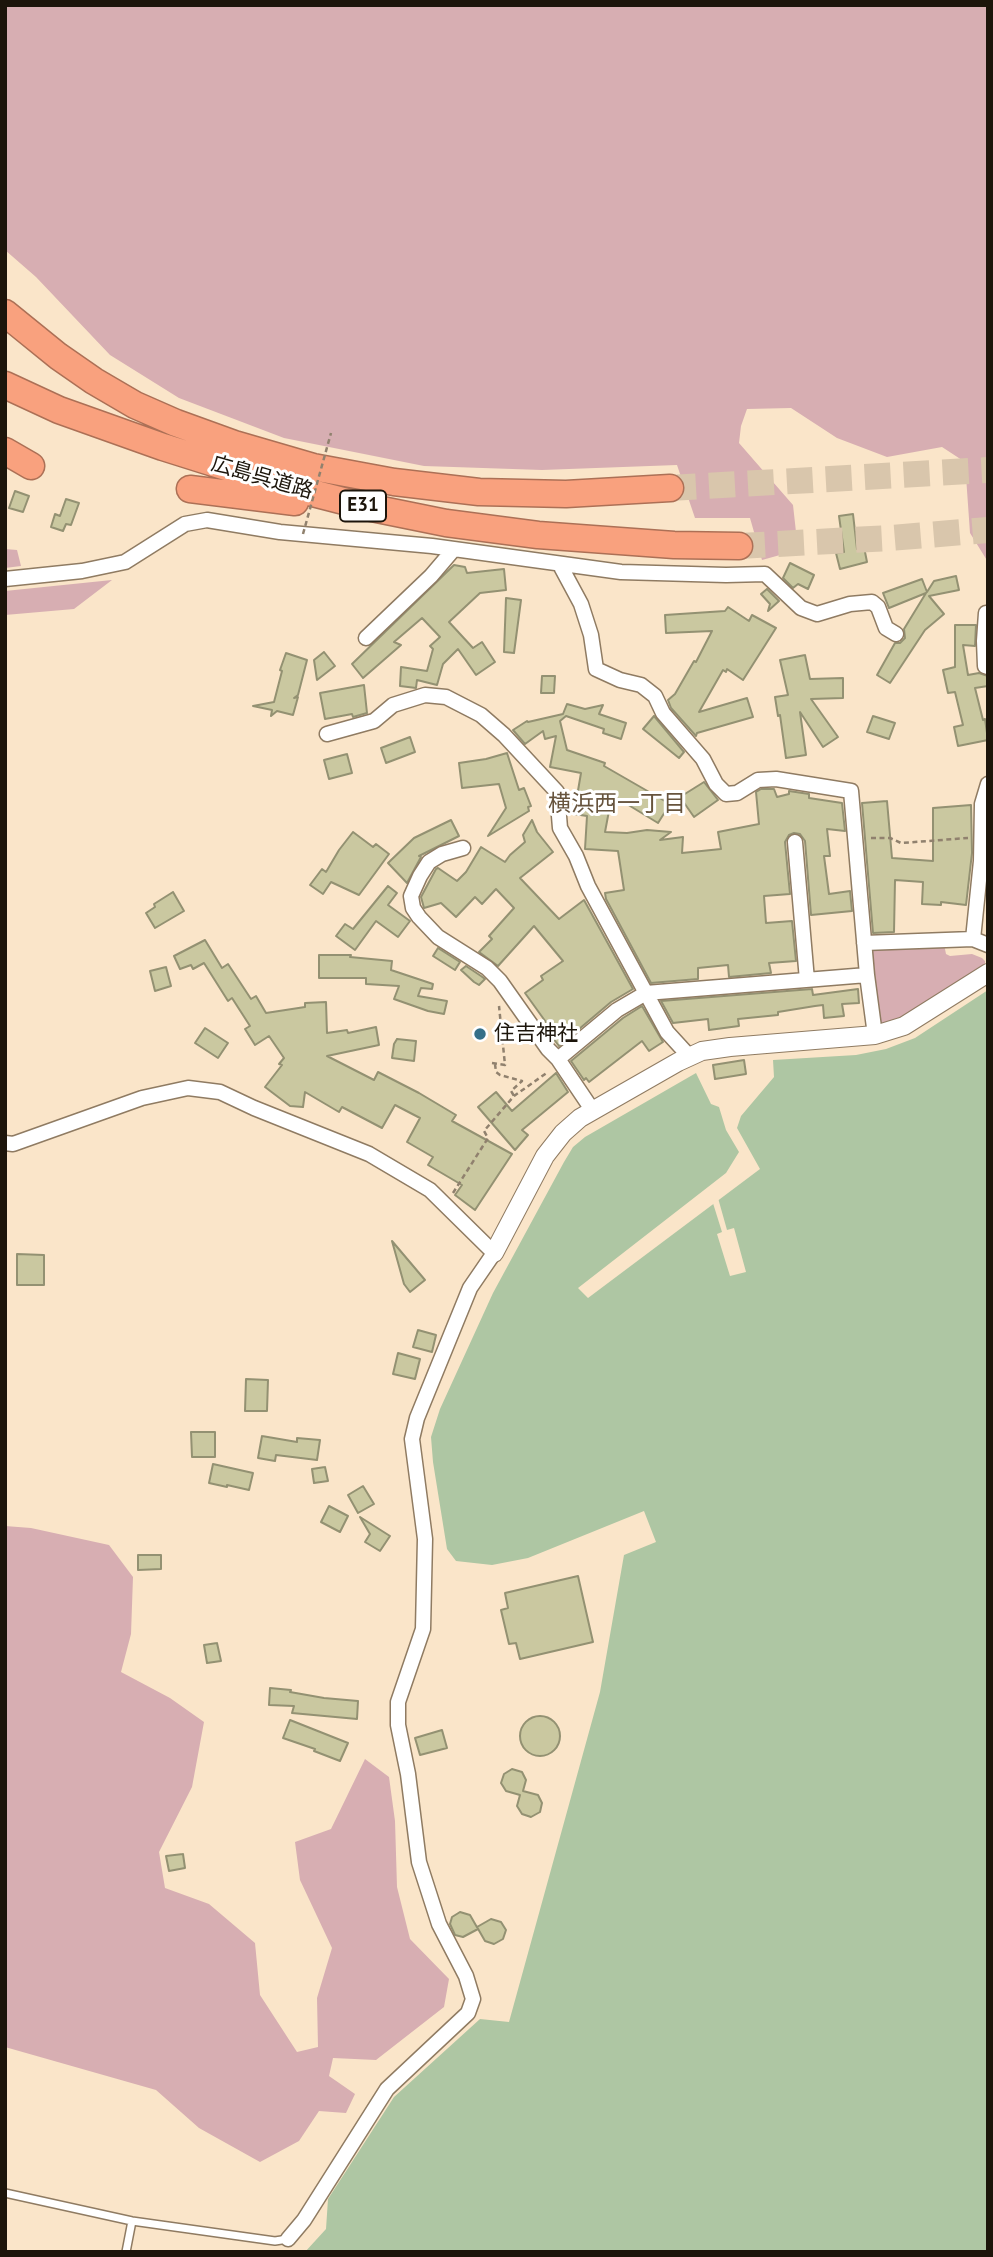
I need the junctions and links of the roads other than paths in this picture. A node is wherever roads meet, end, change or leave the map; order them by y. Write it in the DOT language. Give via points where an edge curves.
graph roads {
  1 [pos="5,313"];
  2 [pos="5,385"];
  3 [pos="5,451"];
  4 [pos="31,466"];
  5 [pos="670,488"];
  6 [pos="190,489"];
  7 [pos="446,523"];
  8 [pos="739,546"];
  9 [pos="454,549"];
  10 [pos="560,565"];
  11 [pos="5,579"];
  12 [pos="986,613"];
  13 [pos="896,634"];
  14 [pos="366,638"];
  15 [pos="988,667"];
  16 [pos="327,734"];
  17 [pos="988,784"];
  18 [pos="795,842"];
  19 [pos="463,848"];
  20 [pos="972,939"];
  21 [pos="864,943"];
  22 [pos="988,945"];
  23 [pos="988,973"];
  24 [pos="867,975"];
  25 [pos="807,980"];
  26 [pos="646,993"];
  27 [pos="875,1035"];
  28 [pos="689,1056"];
  29 [pos="559,1061"];
  30 [pos="593,1111"];
  31 [pos="5,1143"];
  32 [pos="494,1253"];
  33 [pos="5,2193"];
  34 [pos="132,2221"];
  35 [pos="288,2239"];
  36 [pos="127,2252"];
  1 -- 5 [label="highway, 広島呉道路 / E31" via="67,362 135,405 176,424 313,467 479,492 566,494"];
  2 -- 7 [label="highway, 広島呉道路 / E31" via="60,410 225,468 367,507"];
  3 -- 4 [label="highway"];
  6 -- 7 [label="highway"];
  7 -- 8 [label="highway, 広島呉道路 / E31" via="606,541"];
  9 -- 10 [label="street"];
  9 -- 11 [label="street" via="207,520 185,524 125,562"];
  9 -- 14 [label="street"];
  10 -- 13 [label="street" via="621,572 765,574 801,608 817,614 872,602 886,628"];
  10 -- 21 [label="street" via="592,635 596,669 641,685 655,696 726,794 758,780 776,779 851,791"];
  12 -- 15 [label="street"];
  16 -- 26 [label="street" via="374,721 393,705 425,695 446,697 481,715 557,792 560,828"];
  17 -- 20 [label="street" via="982,804"];
  18 -- 25 [label="street"];
  19 -- 29 [label="street" via="429,862 411,896 413,908 438,937 500,981"];
  20 -- 21 [label="street"];
  20 -- 22 [label="street"];
  21 -- 24 [label="street"];
  23 -- 27 [label="street" via="904,1026"];
  24 -- 25 [label="street"];
  24 -- 27 [label="street"];
  25 -- 26 [label="street"];
  26 -- 28 [label="street" via="667,1032"];
  26 -- 29 [label="street" via="617,1010"];
  27 -- 28 [label="street" via="730,1047"];
  28 -- 30 [label="street"];
  29 -- 30 [label="street"];
  30 -- 32 [label="street" via="564,1133 545,1156"];
  31 -- 32 [label="street" via="142,1098 188,1088 220,1091 369,1154 430,1191"];
  32 -- 35 [label="street" via="470,1288 412,1439 425,1539 423,1629 398,1702 419,1862 439,1924 473,1999 468,2013 387,2089"];
  33 -- 34 [label="lane"];
  34 -- 35 [label="lane"];
  34 -- 36 [label="lane"];
}
